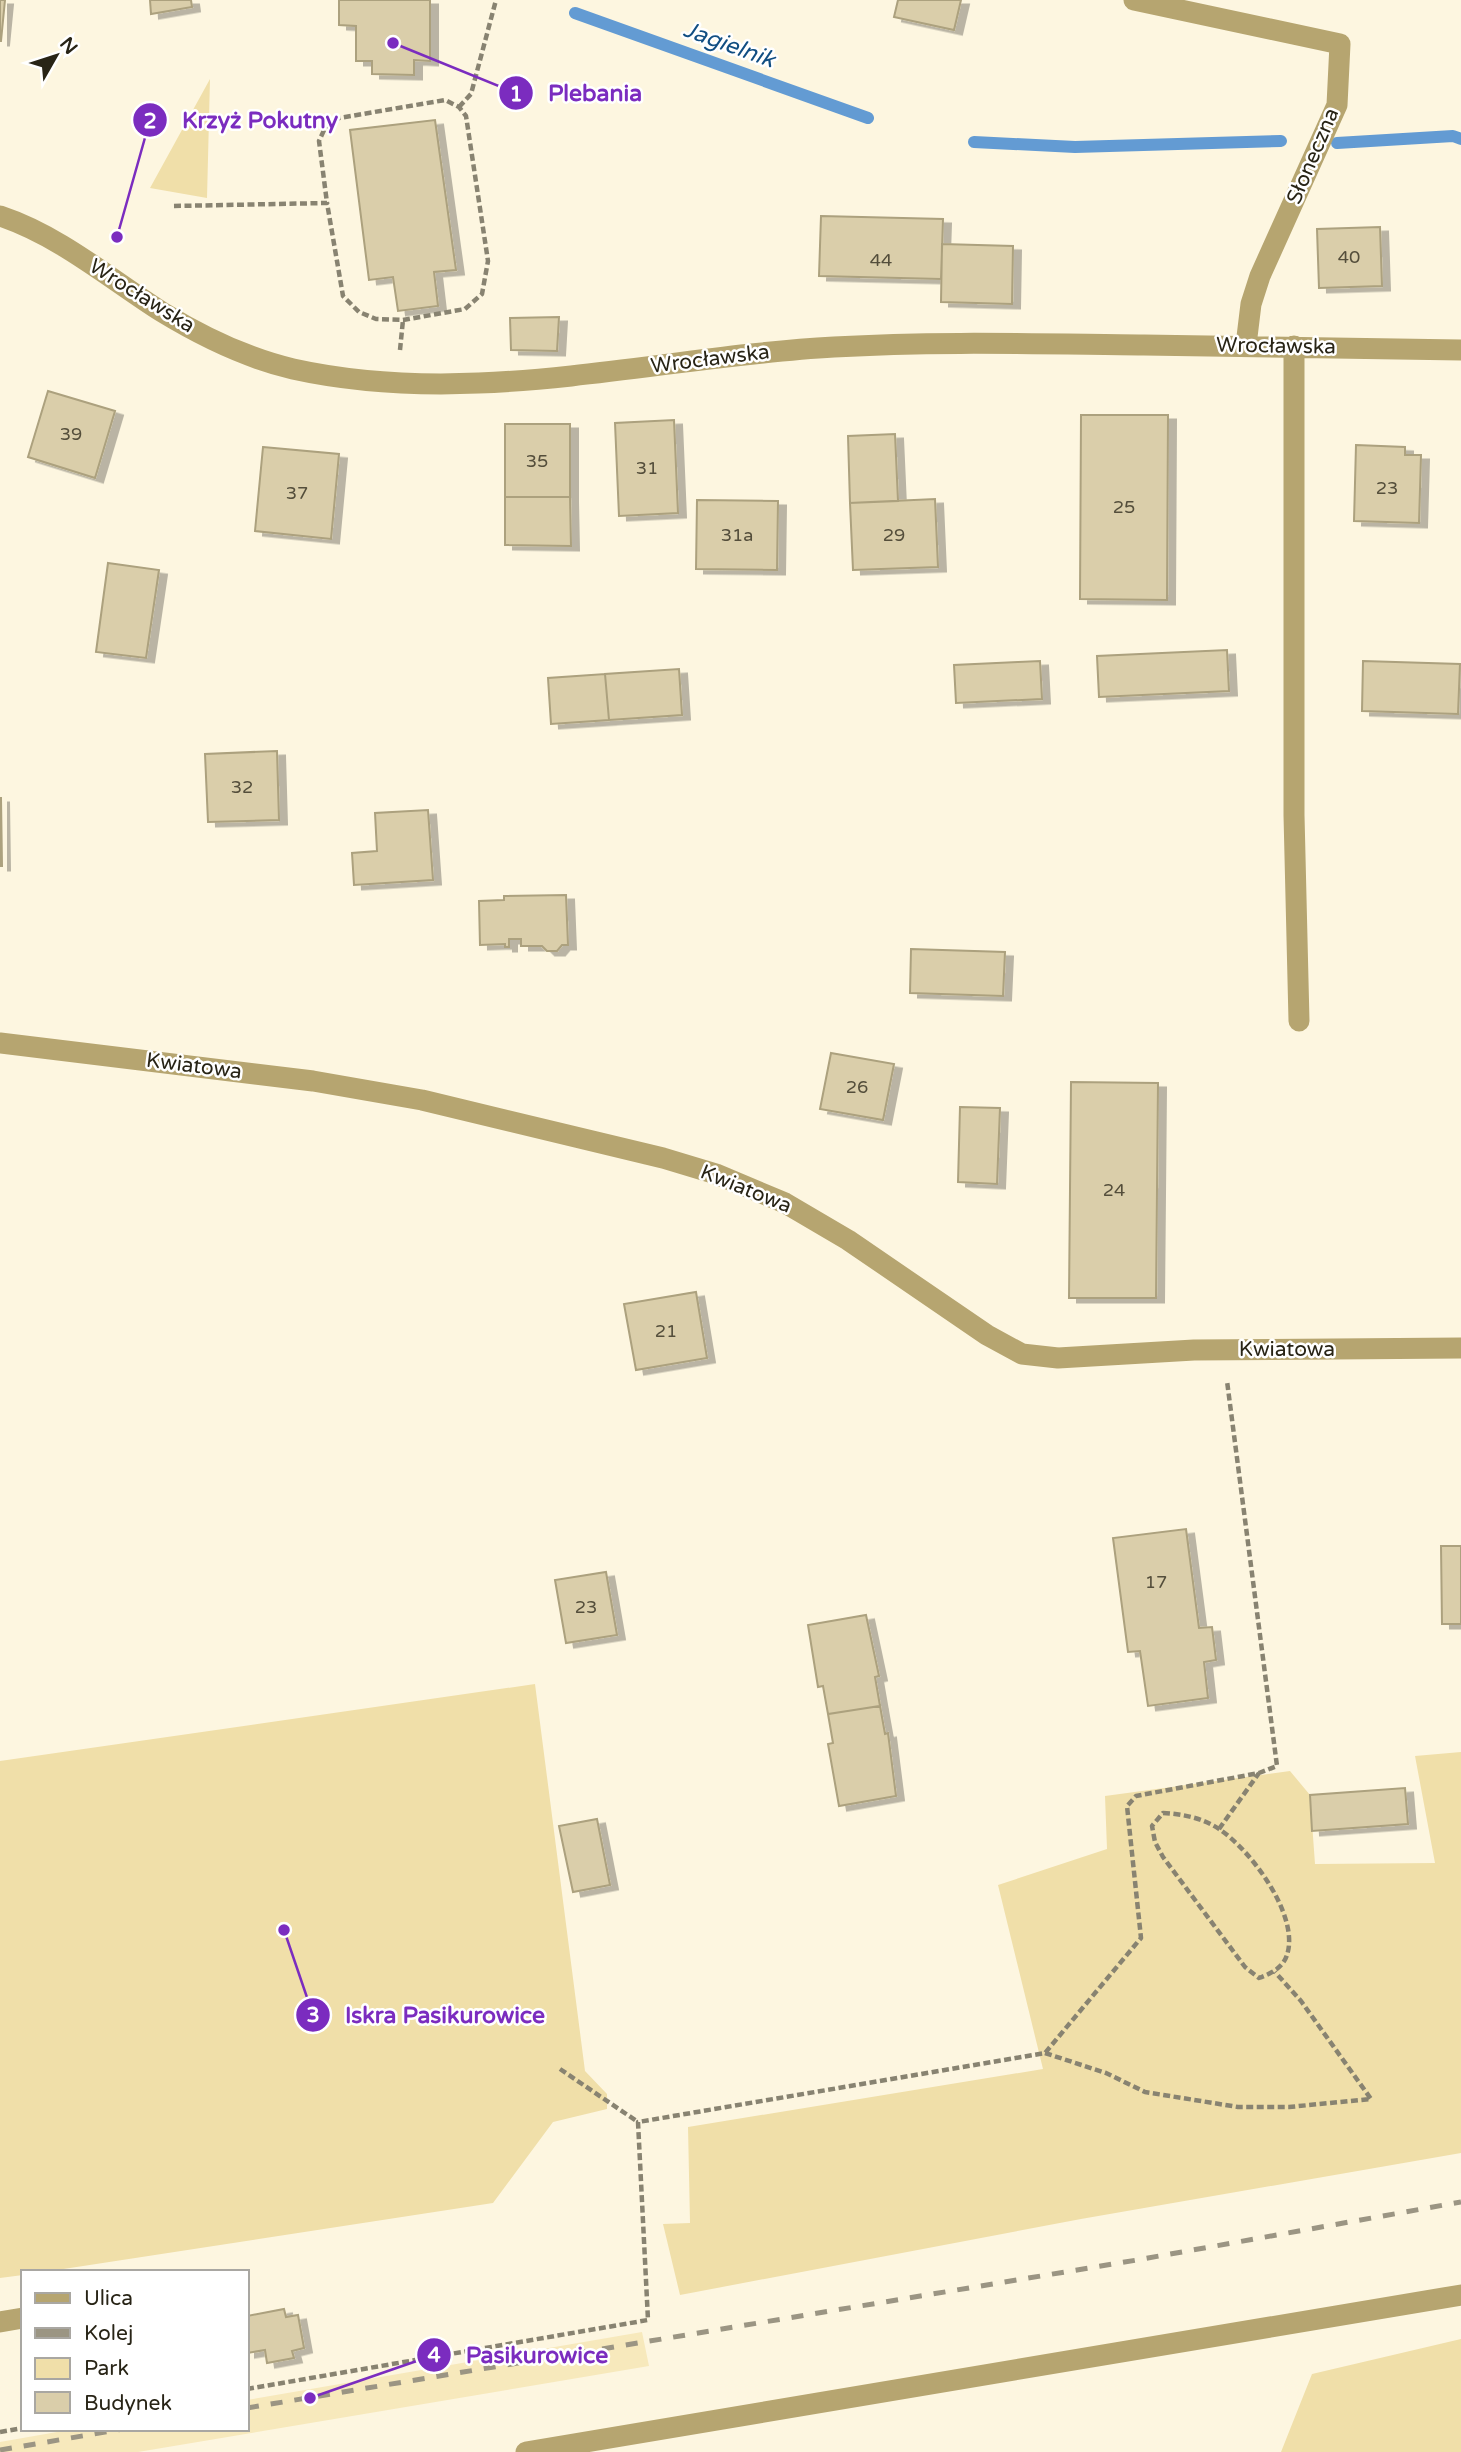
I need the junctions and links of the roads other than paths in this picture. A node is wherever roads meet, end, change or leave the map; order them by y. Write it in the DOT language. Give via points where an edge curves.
graph roads {
  1 [pos="1134,0"];
  2 [pos="0,216"];
  3 [pos="1246,345"];
  4 [pos="1294,346"];
  5 [pos="1461,350"];
  6 [pos="1299,1021"];
  7 [pos="0,1043"];
  8 [pos="1461,1348"];
  9 [pos="1461,2295"];
  10 [pos="21,2318"];
  11 [pos="0,2322"];
  12 [pos="526,2452"];
  1 -- 3 [label="street, Słoneczna" via="1340,44 1336,105 1260,276"];
  2 -- 3 [label="street, Wrocławska" via="50,239 164,313 232,350 297,370 346,376 415,383 523,382 755,353 910,343"];
  3 -- 4 [label="street, Wrocławska"];
  4 -- 5 [label="street, Wrocławska"];
  4 -- 6 [label="street"];
  7 -- 8 [label="street, Kwiatowa" via="313,1081 422,1100 663,1158 750,1187 795,1208 1022,1354 1058,1358 1223,1350"];
  9 -- 12 [label="street"];
  10 -- 11 [label="street"];
}
